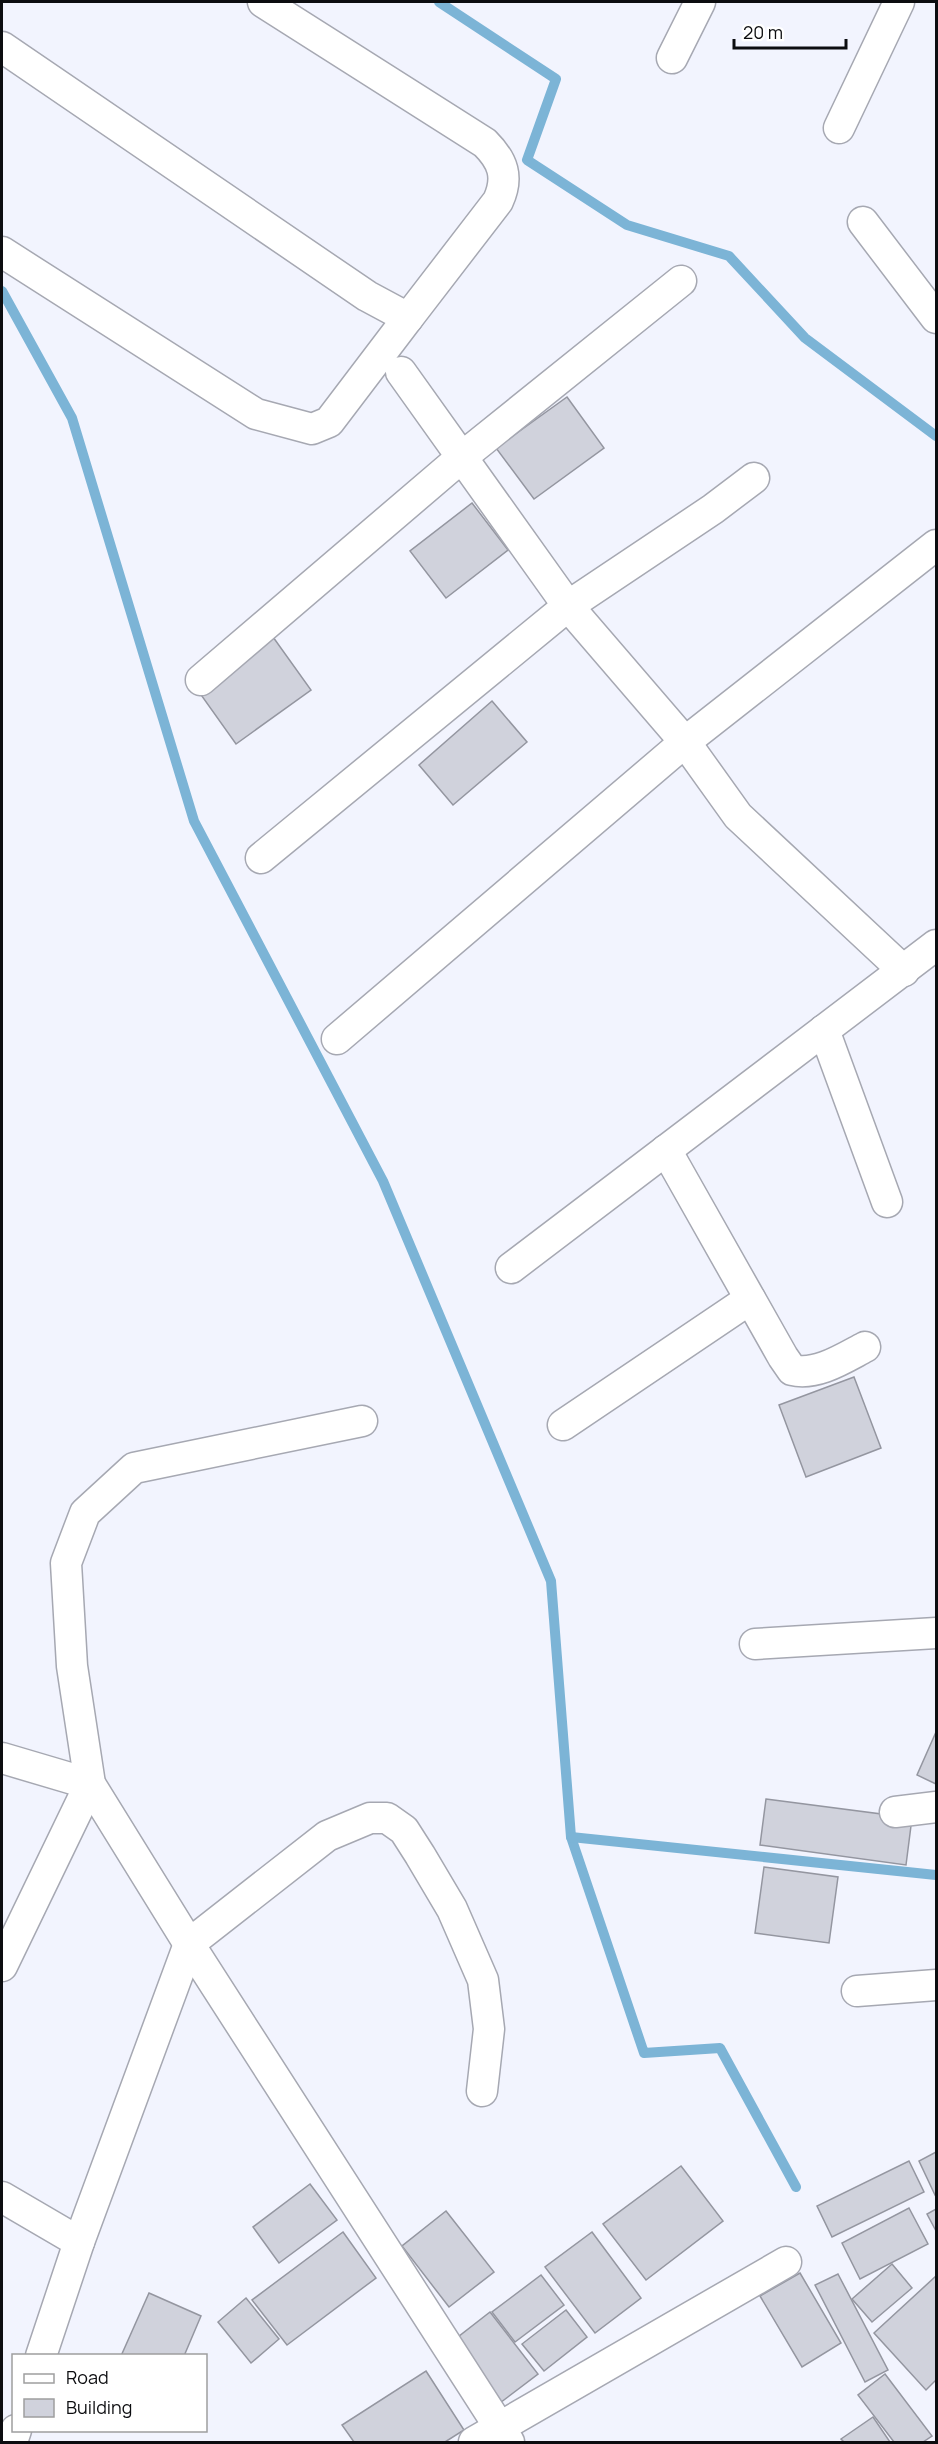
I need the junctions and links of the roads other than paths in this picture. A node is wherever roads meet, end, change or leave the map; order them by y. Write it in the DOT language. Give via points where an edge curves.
graph roads {
  1 [pos="263,2"];
  2 [pos="700,2"];
  3 [pos="899,2"];
  4 [pos="2,47"];
  5 [pos="672,58"];
  6 [pos="839,128"];
  7 [pos="863,222"];
  8 [pos="2,252"];
  9 [pos="681,281"];
  10 [pos="408,318"];
  11 [pos="936,318"];
  12 [pos="401,372"];
  13 [pos="462,457"];
  14 [pos="754,478"];
  15 [pos="936,545"];
  16 [pos="568,606"];
  17 [pos="201,680"];
  18 [pos="685,742"];
  19 [pos="261,858"];
  20 [pos="936,945"];
  21 [pos="904,970"];
  22 [pos="824,1030"];
  23 [pos="336,1039"];
  24 [pos="666,1150"];
  25 [pos="887,1202"];
  26 [pos="511,1268"];
  27 [pos="750,1299"];
  28 [pos="865,1347"];
  29 [pos="362,1421"];
  30 [pos="563,1425"];
  31 [pos="936,1633"];
  32 [pos="755,1644"];
  33 [pos="2,1758"];
  34 [pos="90,1784"];
  35 [pos="936,1807"];
  36 [pos="895,1812"];
  37 [pos="189,1944"];
  38 [pos="2,1966"];
  39 [pos="936,1985"];
  40 [pos="856,1991"];
  41 [pos="482,2091"];
  42 [pos="2,2197"];
  43 [pos="79,2242"];
  44 [pos="786,2262"];
  45 [pos="41,2354"];
  46 [pos="494,2437"];
  1 -- 10 [label="street" via="484,143 502,163 504,189 498,201"];
  2 -- 5 [label="street"];
  3 -- 6 [label="street"];
  4 -- 10 [label="street" via="367,296"];
  7 -- 11 [label="street"];
  8 -- 10 [label="street" via="256,414 312,429 335,415"];
  9 -- 13 [label="street"];
  12 -- 13 [label="street"];
  13 -- 16 [label="street"];
  13 -- 17 [label="street"];
  14 -- 16 [label="street"];
  15 -- 18 [label="street"];
  16 -- 18 [label="street"];
  16 -- 19 [label="street"];
  18 -- 21 [label="street" via="738,816"];
  18 -- 23 [label="street"];
  20 -- 21 [label="street"];
  21 -- 22 [label="street"];
  22 -- 24 [label="street"];
  22 -- 25 [label="street"];
  24 -- 26 [label="street"];
  24 -- 27 [label="street"];
  27 -- 28 [label="street" via="792,1370 819,1368"];
  27 -- 30 [label="street"];
  29 -- 34 [label="street" via="134,1468 85,1513 66,1563 72,1666"];
  31 -- 32 [label="street"];
  33 -- 34 [label="street"];
  34 -- 37 [label="street"];
  34 -- 38 [label="street"];
  35 -- 36 [label="street"];
  37 -- 41 [label="street" via="327,1836 370,1818 387,1818 404,1830 452,1909 483,1980 489,2029"];
  37 -- 43 [label="street"];
  37 -- 46 [label="street"];
  39 -- 40 [label="street"];
  42 -- 43 [label="street"];
  43 -- 45 [label="street"];
  44 -- 46 [label="street"];
}
